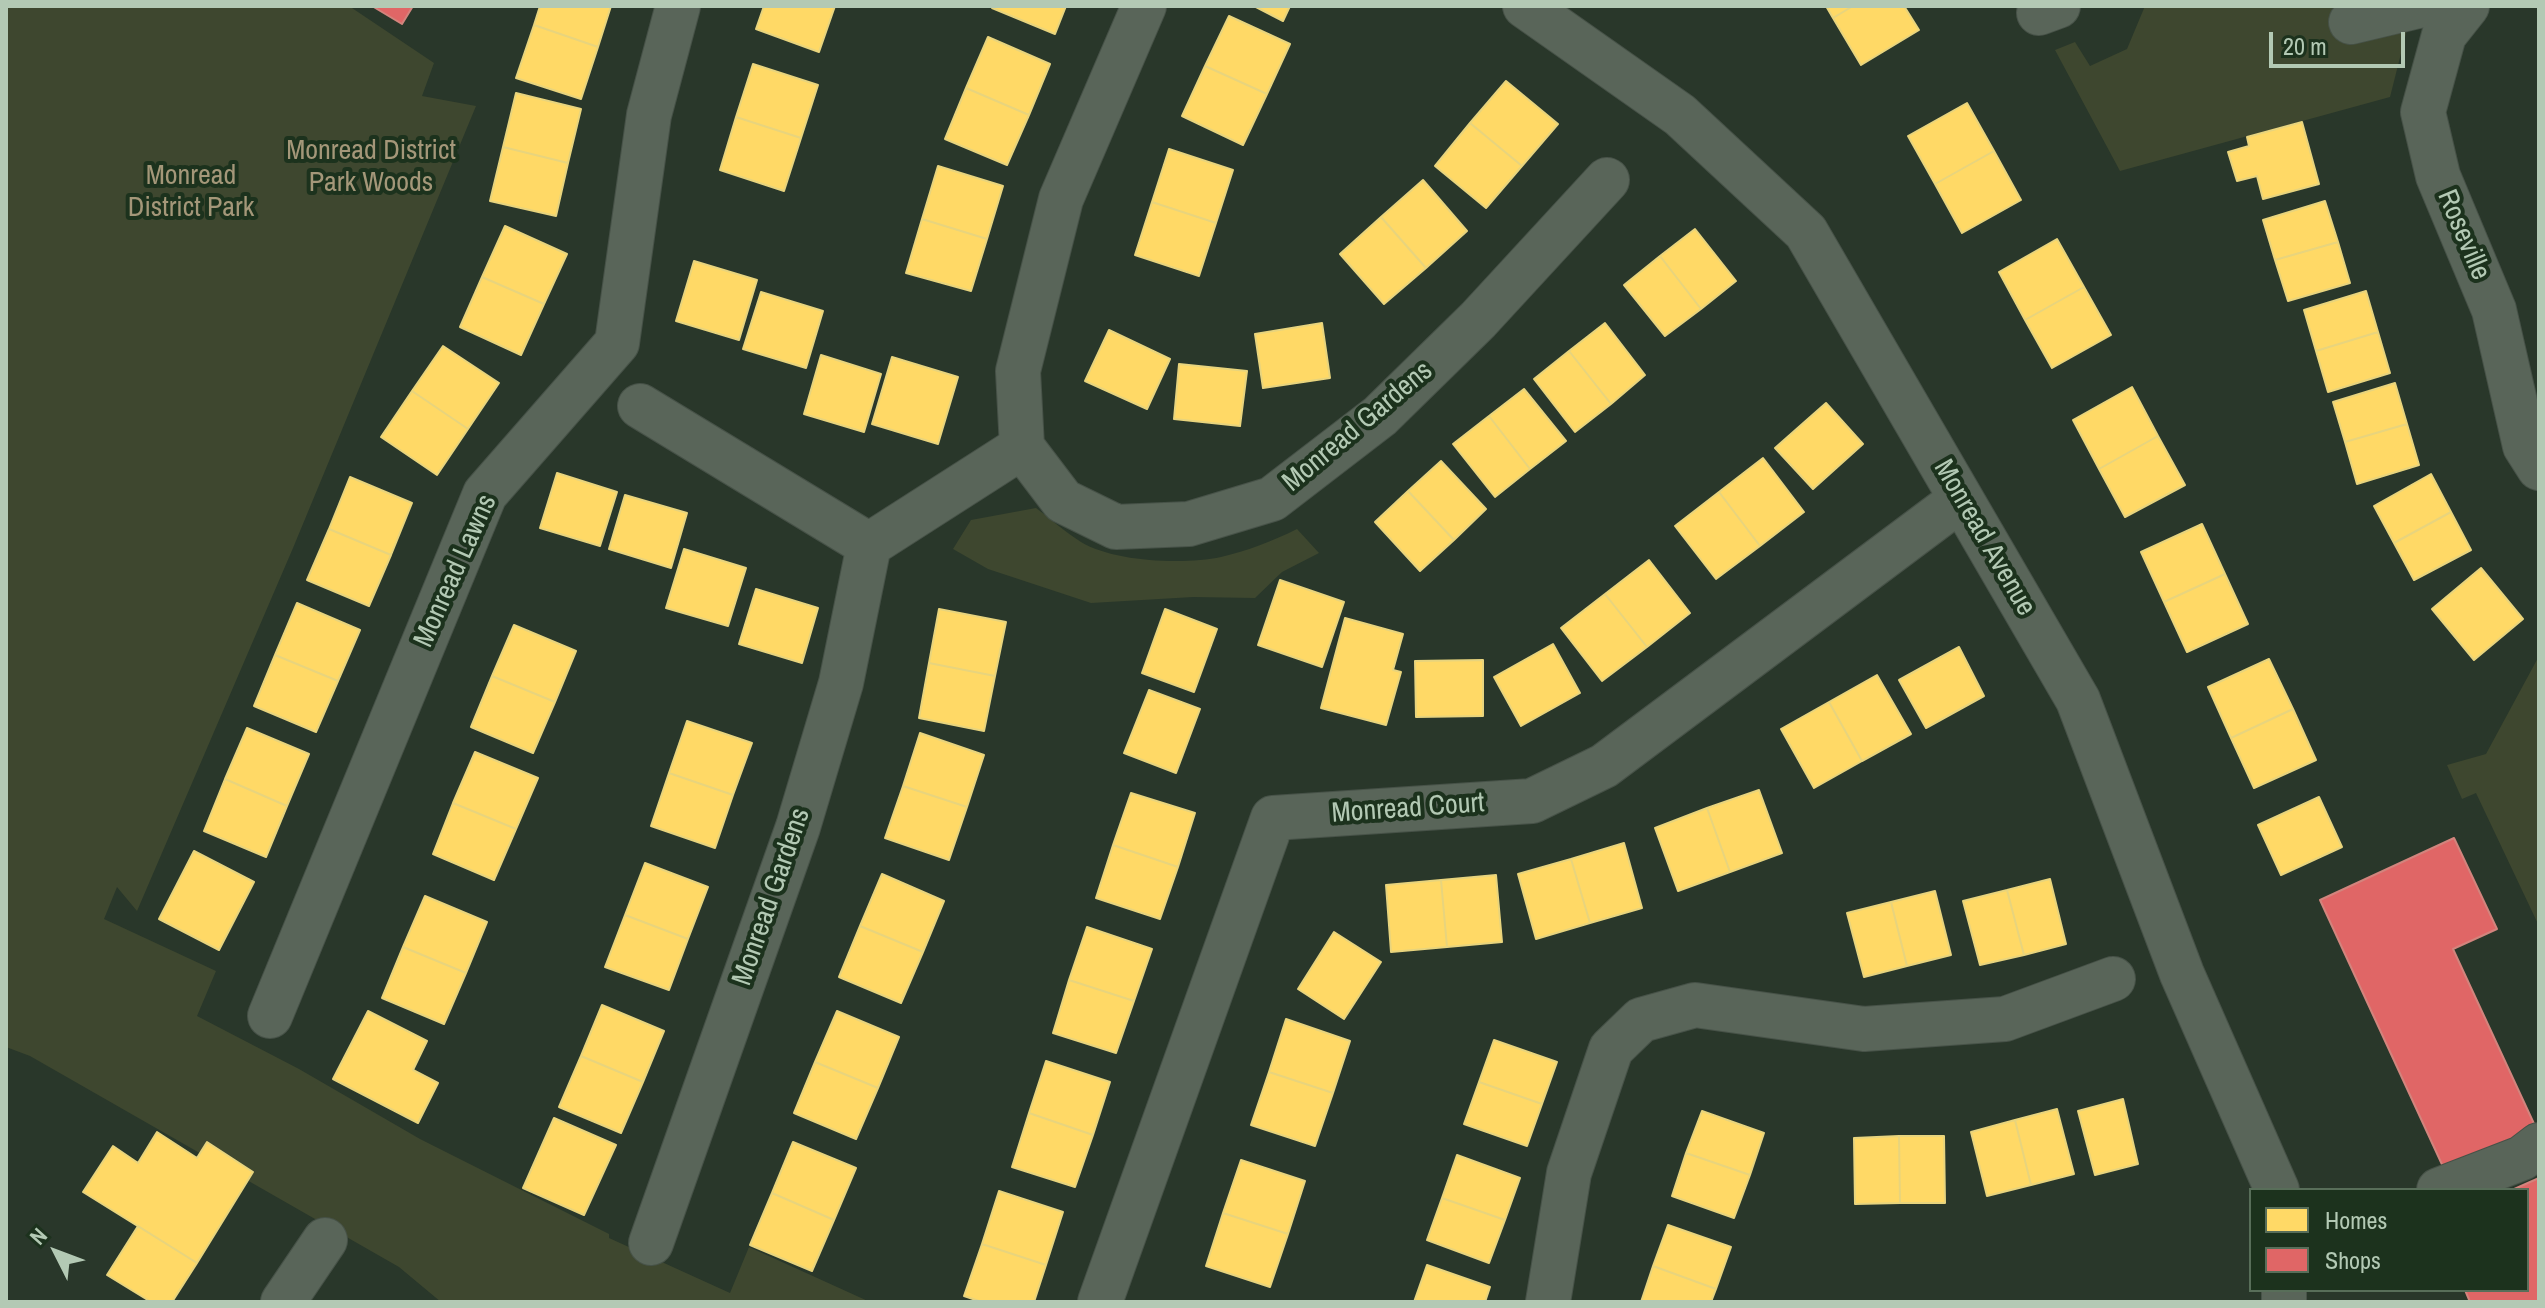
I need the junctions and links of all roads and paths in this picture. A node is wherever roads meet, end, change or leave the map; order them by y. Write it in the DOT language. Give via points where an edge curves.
graph roads {
  1 [pos="678,6"];
  2 [pos="1144,6"];
  3 [pos="1525,6"];
  4 [pos="2418,6"];
  5 [pos="2467,6"];
  6 [pos="2351,22"];
  7 [pos="1607,180"];
  8 [pos="640,406"];
  9 [pos="1022,447"];
  10 [pos="2539,468"];
  11 [pos="1961,499"];
  12 [pos="869,545"];
  13 [pos="2113,979"];
  14 [pos="270,1016"];
  15 [pos="2539,1145"];
  16 [pos="2276,1188"];
  17 [pos="2444,1188"];
  18 [pos="325,1240"];
  19 [pos="651,1243"];
  20 [pos="283,1302"];
  21 [pos="1100,1302"];
  22 [pos="1548,1302"];
  1 -- 14 [label="street, Monread Lawns" via="649,115 617,343 485,494"];
  2 -- 9 [label="street" via="1061,199 1018,371"];
  3 -- 11 [label="street, Monread Avenue" via="1680,115 1806,232"];
  4 -- 6 [label="street"];
  5 -- 10 [label="street, Roseville" via="2444,35 2423,112 2438,176 2494,310 2525,446"];
  7 -- 9 [label="street, Monread Gardens" via="1478,320 1380,416 1272,499 1189,524 1116,527 1063,501"];
  8 -- 12 [label="street"];
  9 -- 12 [label="street"];
  11 -- 16 [label="street, Monread Avenue" via="2078,700 2182,974"];
  11 -- 21 [label="street, Monread Court" via="1604,766 1532,801 1273,818"];
  12 -- 19 [label="street, Monread Gardens" via="841,683 798,827"];
  13 -- 22 [label="street" via="2005,1019 1864,1029 1695,1005 1641,1020 1611,1049 1569,1173"];
  15 -- 17 [label="street" via="2522,1158"];
  18 -- 20 [label="street"];
}
